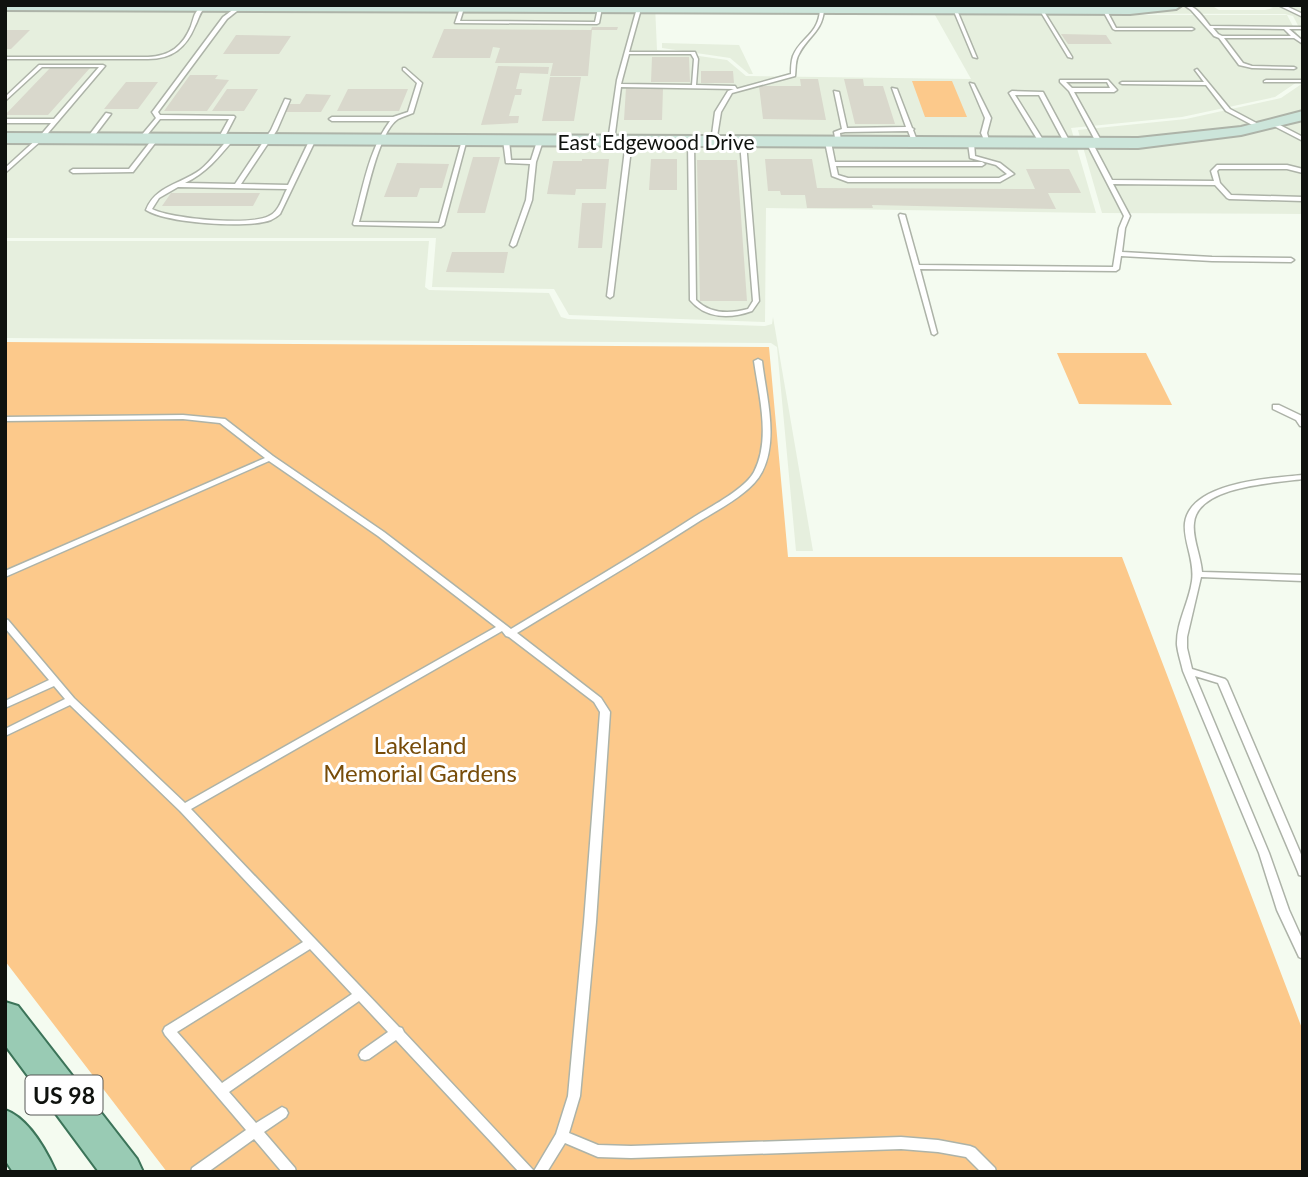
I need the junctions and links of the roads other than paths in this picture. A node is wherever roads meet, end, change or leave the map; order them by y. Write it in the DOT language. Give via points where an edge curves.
graph roads {
  1 [pos="1176,5"];
  2 [pos="1186,5"];
  3 [pos="1280,5"];
  4 [pos="5,6"];
  5 [pos="203,7"];
  6 [pos="240,7"];
  7 [pos="604,7"];
  8 [pos="639,9"];
  9 [pos="822,10"];
  10 [pos="955,10"];
  11 [pos="1041,10"];
  12 [pos="1104,10"];
  13 [pos="1303,16"];
  14 [pos="1209,27"];
  15 [pos="1285,27"];
  16 [pos="1303,28"];
  17 [pos="1192,29"];
  18 [pos="1221,37"];
  19 [pos="1294,37"];
  20 [pos="1303,43"];
  21 [pos="626,53"];
  22 [pos="975,57"];
  23 [pos="1070,57"];
  24 [pos="5,58"];
  25 [pos="1294,68"];
  26 [pos="405,69"];
  27 [pos="1197,70"];
  28 [pos="1266,81"];
  29 [pos="1303,81"];
  30 [pos="1122,83"];
  31 [pos="972,84"];
  32 [pos="1208,84"];
  33 [pos="618,85"];
  34 [pos="694,85"];
  35 [pos="735,88"];
  36 [pos="894,89"];
  37 [pos="1071,90"];
  38 [pos="836,92"];
  39 [pos="5,100"];
  40 [pos="287,100"];
  41 [pos="108,114"];
  42 [pos="1303,115"];
  43 [pos="158,117"];
  44 [pos="332,119"];
  45 [pos="394,119"];
  46 [pos="5,121"];
  47 [pos="55,121"];
  48 [pos="1267,125"];
  49 [pos="913,136"];
  50 [pos="5,138"];
  51 [pos="41,138"];
  52 [pos="90,138"];
  53 [pos="149,138"];
  54 [pos="837,138"];
  55 [pos="226,139"];
  56 [pos="267,139"];
  57 [pos="313,139"];
  58 [pos="1303,139"];
  59 [pos="381,140"];
  60 [pos="465,140"];
  61 [pos="506,140"];
  62 [pos="540,141"];
  63 [pos="611,141"];
  64 [pos="629,141"];
  65 [pos="691,142"];
  66 [pos="714,142"];
  67 [pos="743,142"];
  68 [pos="971,143"];
  69 [pos="988,143"];
  70 [pos="1042,144"];
  71 [pos="1068,144"];
  72 [pos="1095,144"];
  73 [pos="5,159"];
  74 [pos="19,159"];
  75 [pos="533,162"];
  76 [pos="833,164"];
  77 [pos="998,164"];
  78 [pos="6,171"];
  79 [pos="73,171"];
  80 [pos="1303,171"];
  81 [pos="1110,182"];
  82 [pos="1217,183"];
  83 [pos="177,186"];
  84 [pos="237,186"];
  85 [pos="290,187"];
  86 [pos="1303,199"];
  87 [pos="902,215"];
  88 [pos="513,245"];
  89 [pos="1121,254"];
  90 [pos="1292,260"];
  91 [pos="916,267"];
  92 [pos="610,296"];
  93 [pos="933,332"];
  94 [pos="758,361"];
  95 [pos="1276,407"];
  96 [pos="5,419"];
  97 [pos="1303,424"];
  98 [pos="270,458"];
  99 [pos="1303,477"];
  100 [pos="5,574"];
  101 [pos="1198,574"];
  102 [pos="1303,578"];
  103 [pos="5,622"];
  104 [pos="505,631"];
  105 [pos="1188,671"];
  106 [pos="55,681"];
  107 [pos="71,700"];
  108 [pos="5,705"];
  109 [pos="5,733"];
  110 [pos="184,808"];
  111 [pos="1303,872"];
  112 [pos="312,942"];
  113 [pos="1300,942"];
  114 [pos="1303,954"];
  115 [pos="361,994"];
  116 [pos="5,1017"];
  117 [pos="398,1032"];
  118 [pos="365,1055"];
  119 [pos="221,1091"];
  120 [pos="282,1113"];
  121 [pos="5,1127"];
  122 [pos="255,1131"];
  123 [pos="562,1136"];
  124 [pos="36,1172"];
  125 [pos="123,1172"];
  126 [pos="197,1172"];
  127 [pos="290,1172"];
  128 [pos="528,1172"];
  129 [pos="540,1172"];
  130 [pos="990,1172"];
  1 -- 12 [label="street"];
  2 -- 14 [label="lane"];
  3 -- 13 [label="lane"];
  4 -- 5 [label="street"];
  5 -- 6 [label="street"];
  5 -- 24 [label="lane" via="188,34 166,55"];
  6 -- 7 [label="street"];
  6 -- 43 [label="lane" via="225,18 163,101 155,112"];
  7 -- 8 [label="street"];
  8 -- 9 [label="street"];
  8 -- 21 [label="lane"];
  9 -- 10 [label="street"];
  9 -- 35 [label="lane" via="818,30 793,61 793,75"];
  10 -- 11 [label="street"];
  10 -- 22 [label="lane"];
  11 -- 12 [label="street"];
  11 -- 23 [label="lane"];
  12 -- 17 [label="lane" via="1115,29"];
  14 -- 15 [label="lane"];
  14 -- 18 [label="lane"];
  15 -- 16 [label="lane"];
  15 -- 19 [label="lane"];
  18 -- 19 [label="lane"];
  18 -- 25 [label="lane" via="1241,64"];
  19 -- 20 [label="lane"];
  21 -- 33 [label="lane"];
  21 -- 34 [label="lane" via="693,53"];
  26 -- 45 [label="lane" via="420,83 419,90 410,113"];
  27 -- 32 [label="lane"];
  28 -- 29 [label="lane"];
  30 -- 32 [label="lane"];
  31 -- 69 [label="lane" via="988,118 984,133"];
  32 -- 48 [label="lane" via="1228,110"];
  33 -- 34 [label="lane"];
  33 -- 63 [label="lane"];
  34 -- 35 [label="lane"];
  35 -- 66 [label="lane" via="718,112"];
  36 -- 49 [label="lane"];
  37 -- 37 [label="lane" via="1082,90 1114,90 1108,81 1062,81"];
  37 -- 72 [label="lane"];
  38 -- 54 [label="lane"];
  39 -- 47 [label="lane" via="41,66 103,66"];
  40 -- 56 [label="lane"];
  41 -- 52 [label="lane"];
  42 -- 48 [label="street, East Edgewood Drive"];
  43 -- 53 [label="lane"];
  43 -- 55 [label="lane" via="232,117"];
  44 -- 45 [label="lane"];
  45 -- 59 [label="lane"];
  46 -- 47 [label="lane"];
  47 -- 51 [label="lane"];
  48 -- 58 [label="lane"];
  48 -- 72 [label="street, East Edgewood Drive" via="1170,141"];
  49 -- 54 [label="street, East Edgewood Drive"];
  49 -- 68 [label="street, East Edgewood Drive"];
  50 -- 51 [label="street, East Edgewood Drive"];
  51 -- 52 [label="street, East Edgewood Drive"];
  51 -- 74 [label="lane"];
  52 -- 53 [label="street, East Edgewood Drive"];
  53 -- 55 [label="street, East Edgewood Drive"];
  53 -- 79 [label="lane" via="131,171"];
  54 -- 67 [label="street, East Edgewood Drive"];
  54 -- 76 [label="lane"];
  55 -- 56 [label="street, East Edgewood Drive"];
  55 -- 83 [label="lane" via="199,174"];
  56 -- 57 [label="street, East Edgewood Drive"];
  56 -- 84 [label="lane"];
  57 -- 59 [label="street, East Edgewood Drive"];
  57 -- 85 [label="lane"];
  59 -- 60 [label="street, East Edgewood Drive"];
  59 -- 60 [label="lane" via="356,224 442,225"];
  60 -- 61 [label="street, East Edgewood Drive"];
  61 -- 62 [label="street, East Edgewood Drive"];
  61 -- 75 [label="lane" via="508,162"];
  62 -- 63 [label="street, East Edgewood Drive"];
  62 -- 75 [label="lane"];
  63 -- 64 [label="street, East Edgewood Drive"];
  64 -- 65 [label="street, East Edgewood Drive"];
  64 -- 92 [label="lane"];
  65 -- 66 [label="street, East Edgewood Drive"];
  65 -- 67 [label="lane" via="693,300 709,312 726,314 750,310 756,301"];
  66 -- 67 [label="street, East Edgewood Drive"];
  68 -- 69 [label="street, East Edgewood Drive"];
  68 -- 77 [label="lane" via="972,157"];
  69 -- 70 [label="street, East Edgewood Drive"];
  70 -- 71 [label="street, East Edgewood Drive"];
  70 -- 71 [label="lane" via="1012,93 1041,93"];
  71 -- 72 [label="street, East Edgewood Drive"];
  72 -- 81 [label="lane"];
  73 -- 74 [label="lane"];
  74 -- 78 [label="lane"];
  75 -- 88 [label="lane" via="529,200"];
  76 -- 77 [label="lane"];
  76 -- 77 [label="lane" via="835,176 848,180 1007,178 1011,174"];
  80 -- 82 [label="lane" via="1217,167"];
  81 -- 82 [label="lane"];
  81 -- 89 [label="lane" via="1127,216 1121,226"];
  82 -- 86 [label="lane" via="1229,197"];
  83 -- 84 [label="lane"];
  83 -- 85 [label="lane" via="150,204 152,214 180,219 270,219 278,213"];
  84 -- 85 [label="lane"];
  87 -- 91 [label="lane"];
  89 -- 90 [label="lane"];
  89 -- 91 [label="lane" via="1116,269"];
  91 -- 93 [label="lane"];
  94 -- 104 [label="lane" via="766,435 756,475 726,501 663,541"];
  95 -- 97 [label="lane"];
  96 -- 98 [label="lane" via="209,418 222,421"];
  98 -- 100 [label="lane"];
  98 -- 104 [label="lane" via="381,534"];
  99 -- 101 [label="lane" via="1241,486 1210,495 1192,509 1189,523"];
  101 -- 102 [label="lane"];
  101 -- 105 [label="lane" via="1182,643"];
  103 -- 106 [label="lane"];
  104 -- 110 [label="lane"];
  104 -- 123 [label="lane" via="587,690 605,712 574,1096"];
  105 -- 111 [label="lane" via="1222,681"];
  105 -- 113 [label="lane"];
  106 -- 107 [label="lane"];
  106 -- 108 [label="lane"];
  107 -- 109 [label="lane"];
  107 -- 110 [label="lane"];
  110 -- 112 [label="lane"];
  112 -- 115 [label="lane"];
  112 -- 119 [label="lane" via="169,1031"];
  113 -- 114 [label="lane"];
  115 -- 117 [label="lane"];
  115 -- 119 [label="lane"];
  116 -- 125 [label="main road, US 98"];
  117 -- 118 [label="lane"];
  117 -- 128 [label="lane"];
  119 -- 122 [label="lane"];
  120 -- 122 [label="lane"];
  121 -- 124 [label="main road, US 98"];
  122 -- 126 [label="lane"];
  122 -- 127 [label="lane"];
  123 -- 129 [label="lane"];
  123 -- 130 [label="lane" via="598,1151 901,1143 939,1146 970,1152"];
}
